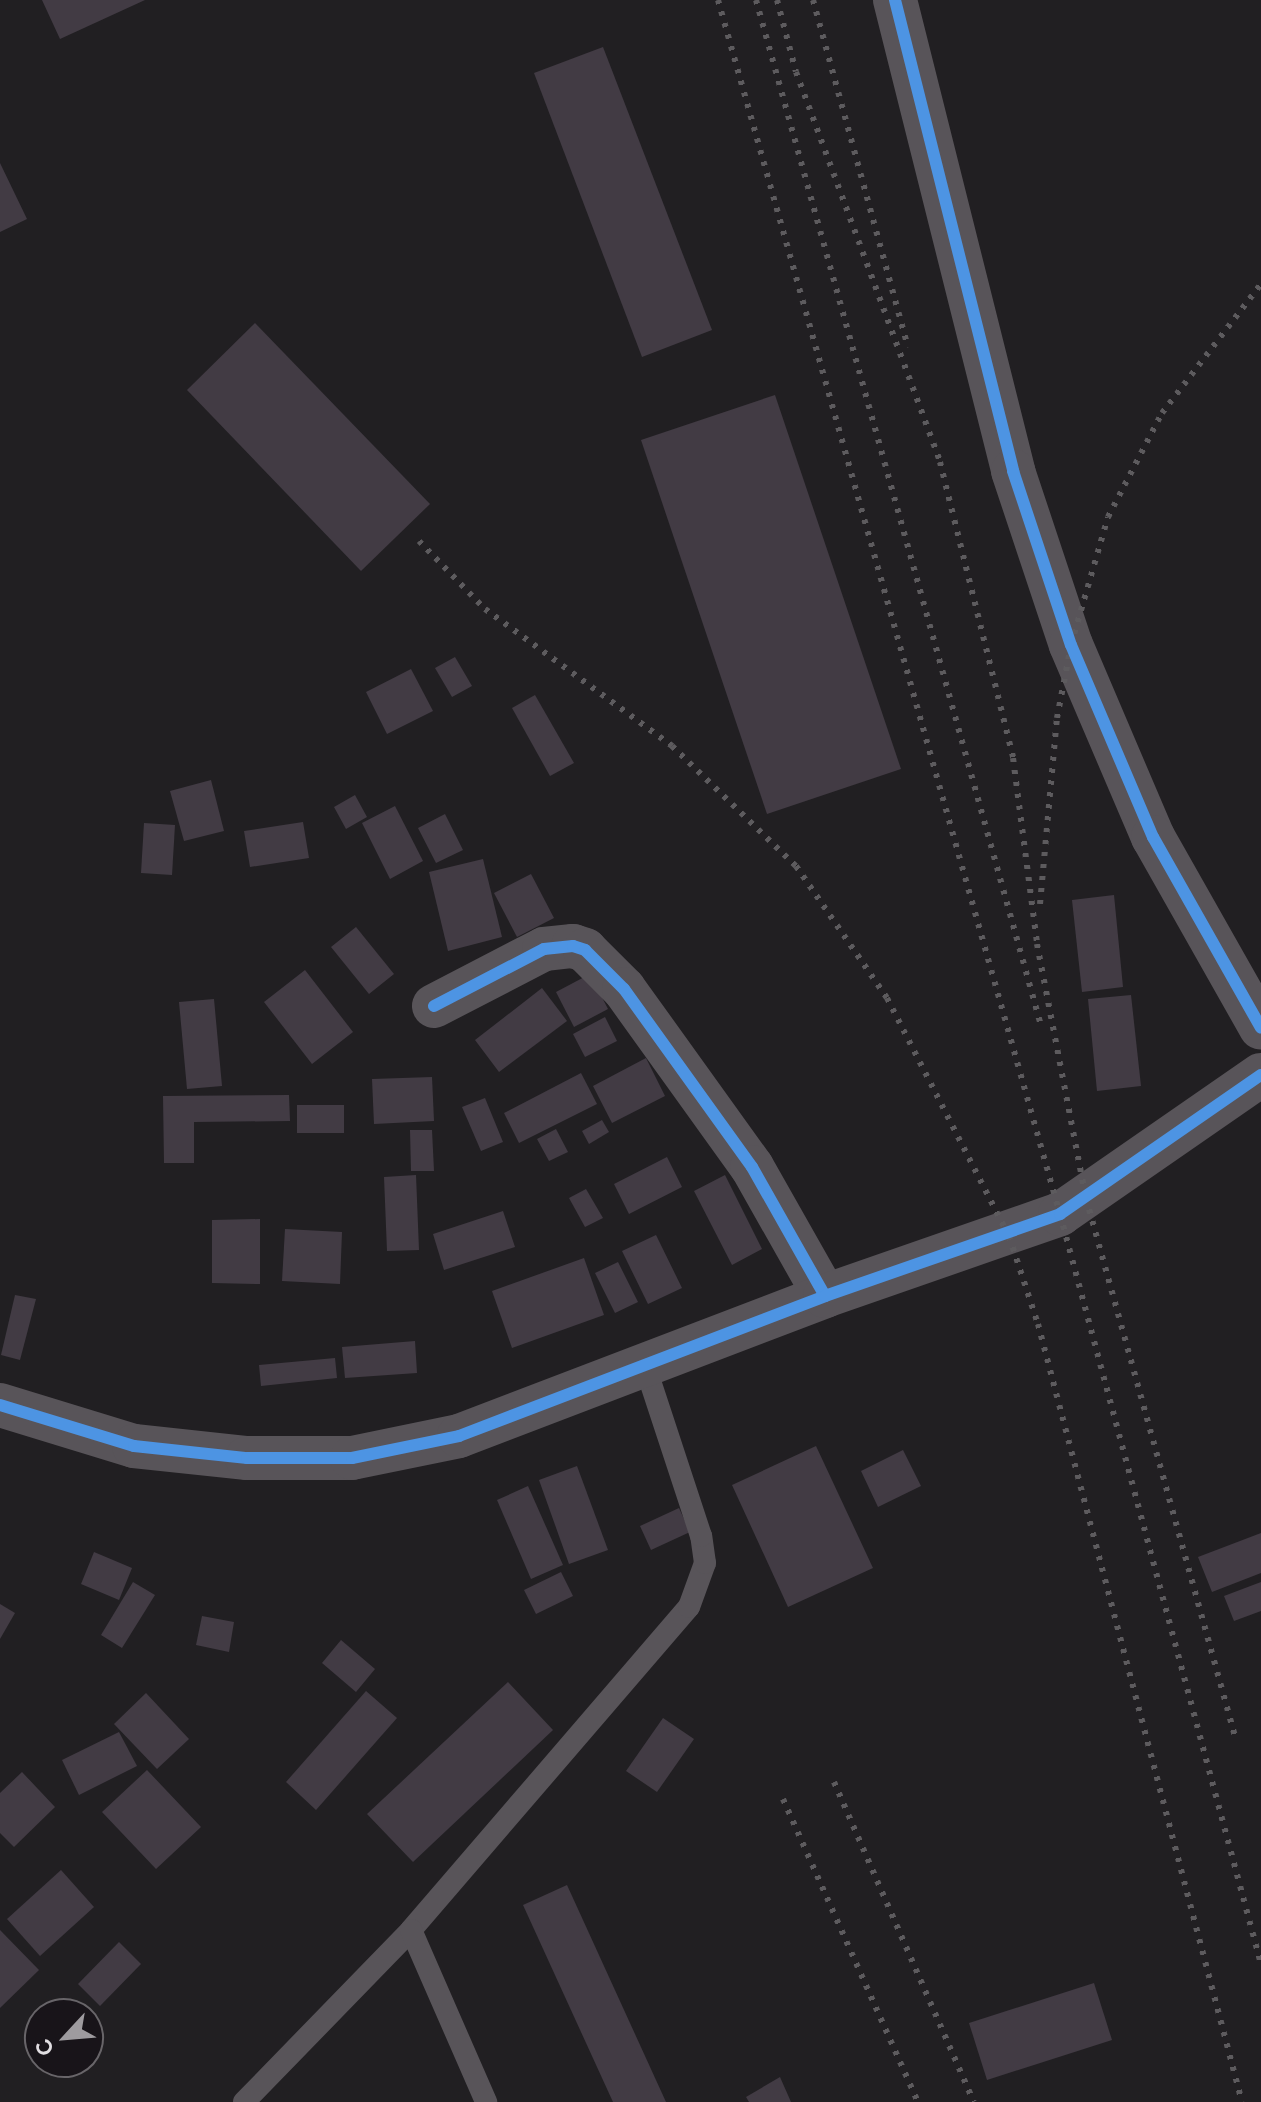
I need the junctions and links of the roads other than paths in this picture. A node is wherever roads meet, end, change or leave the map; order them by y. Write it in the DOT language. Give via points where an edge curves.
graph roads {
  1 [pos="895,0"];
  2 [pos="1247,965"];
  3 [pos="434,1006"];
  4 [pos="1261,1028"];
  5 [pos="1261,1075"];
  6 [pos="825,1296"];
  7 [pos="645,1366"];
  8 [pos="6,1420"];
  9 [pos="411,1930"];
  10 [pos="244,2102"];
  11 [pos="486,2102"];
  1 -- 2 [label="street" via="1013,471 1066,630 1153,837"];
  2 -- 4 [label="street"];
  3 -- 6 [label="street" via="544,949 585,950 624,989 752,1167"];
  5 -- 6 [label="street" via="1060,1214"];
  6 -- 7 [label="street"];
  7 -- 8 [label="street" via="459,1436 352,1458 247,1458 134,1446"];
  7 -- 9 [label="lane" via="701,1536 705,1563 689,1607"];
  9 -- 10 [label="lane"];
  9 -- 11 [label="lane"];
}
